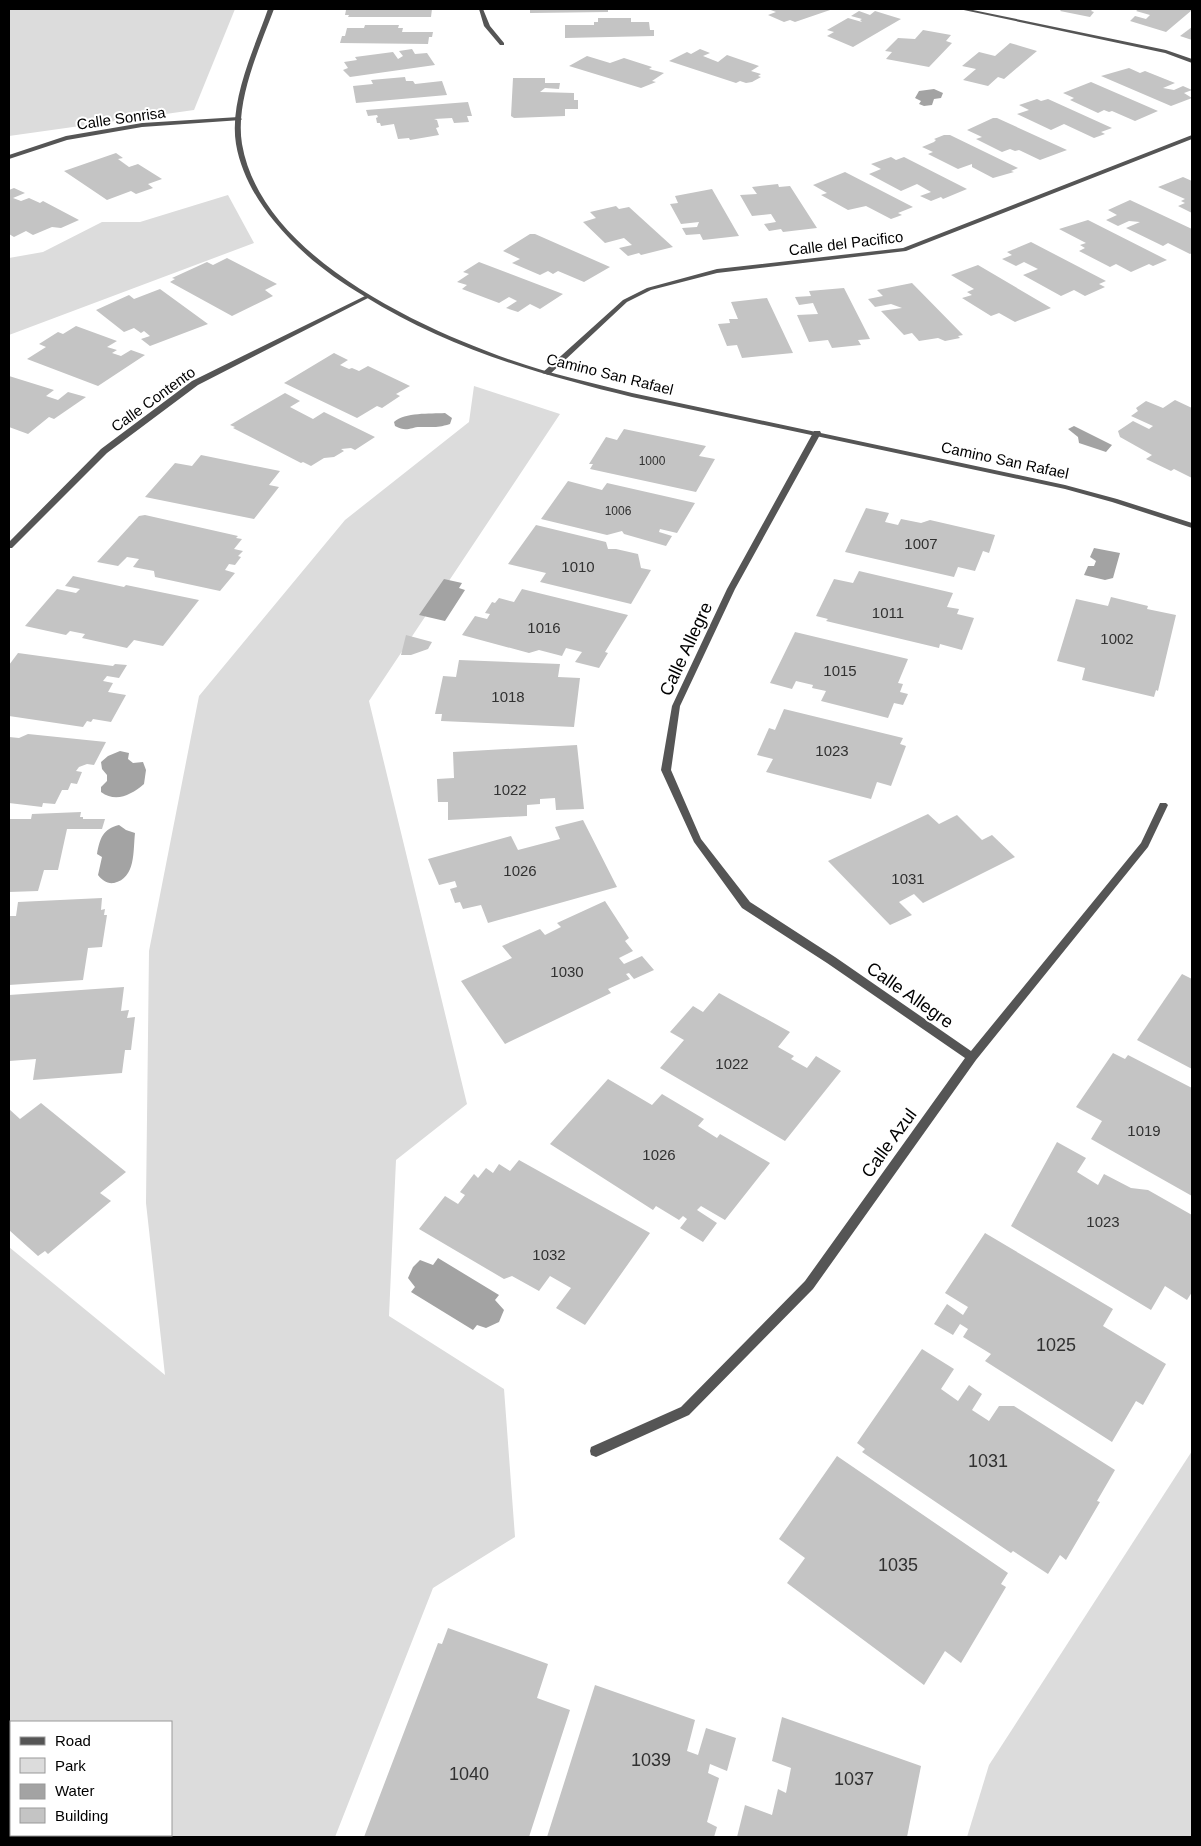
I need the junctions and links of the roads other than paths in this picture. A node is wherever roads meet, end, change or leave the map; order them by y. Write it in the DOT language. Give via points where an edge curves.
graph roads {
  1 [pos="271,9"];
  2 [pos="480,9"];
  3 [pos="962,9"];
  4 [pos="502,44"];
  5 [pos="1192,61"];
  6 [pos="239,119"];
  7 [pos="1192,137"];
  8 [pos="9,157"];
  9 [pos="367,297"];
  10 [pos="546,373"];
  11 [pos="817,433"];
  12 [pos="1192,526"];
  13 [pos="9,546"];
  14 [pos="1163,805"];
  15 [pos="972,1058"];
  16 [pos="596,1451"];
  1 -- 6 [label="street, Camino San Rafael" via="241,100"];
  2 -- 4 [label="street" via="487,26"];
  3 -- 5 [label="street" via="1166,52"];
  6 -- 8 [label="street, Calle Sonrisa" via="142,125 66,138"];
  6 -- 9 [label="street, Camino San Rafael" via="242,160 259,195 313,259"];
  7 -- 10 [label="street, Calle del Pacifico" via="904,250 717,271 650,289 625,301"];
  9 -- 10 [label="street, Camino San Rafael" via="452,341"];
  9 -- 13 [label="street, Calle Contento" via="195,383 104,451"];
  10 -- 11 [label="street, Camino San Rafael" via="636,397"];
  11 -- 12 [label="street, Camino San Rafael" via="1087,492"];
  11 -- 15 [label="street, Calle Allegre" via="731,589 676,706 666,770 697,840 746,905"];
  14 -- 15 [label="street, Calle Azul" via="1145,845"];
  15 -- 16 [label="street, Calle Azul" via="809,1284 685,1411"];
}
